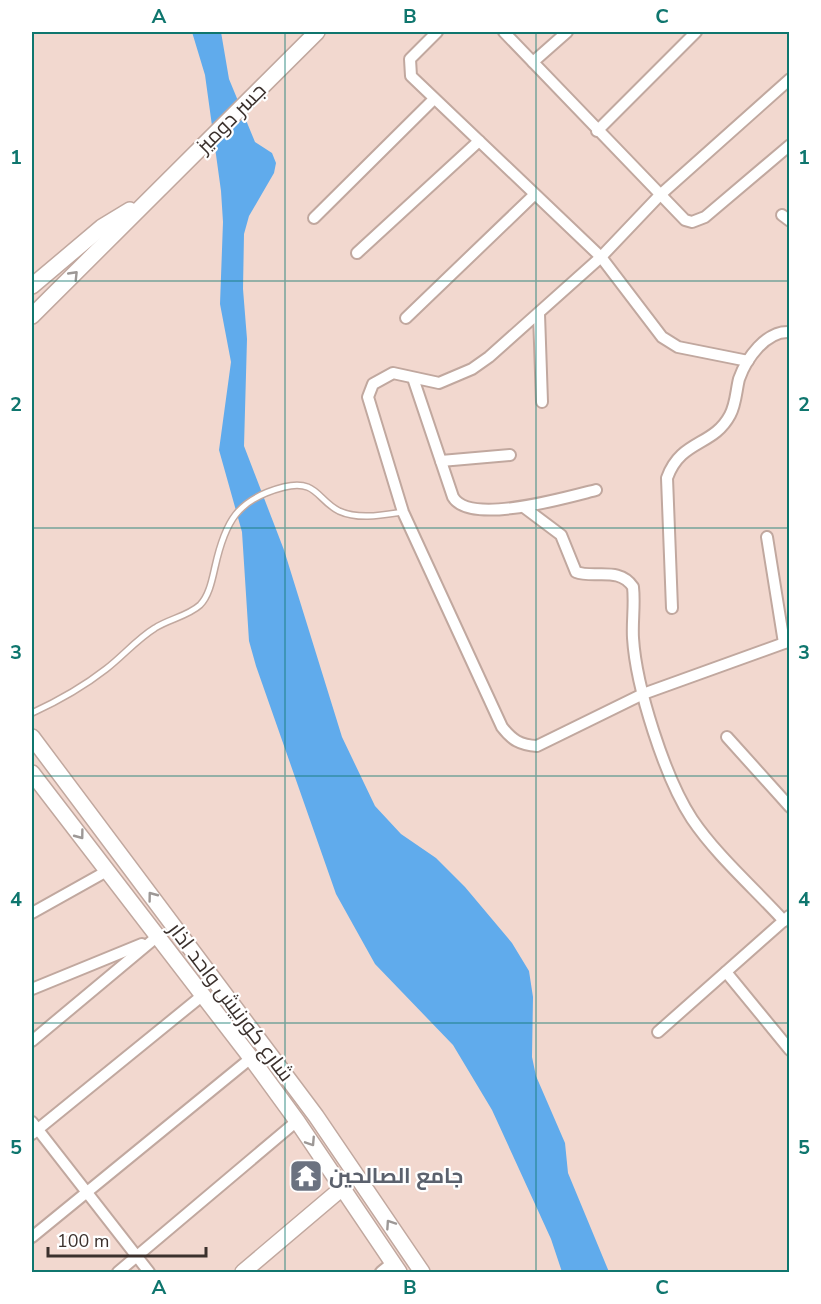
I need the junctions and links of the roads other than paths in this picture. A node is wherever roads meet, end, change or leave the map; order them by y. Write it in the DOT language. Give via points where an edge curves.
graph roads {
  1 [pos="317,32"];
  2 [pos="437,32"];
  3 [pos="504,32"];
  4 [pos="567,32"];
  5 [pos="696,32"];
  6 [pos="533,62"];
  7 [pos="789,79"];
  8 [pos="434,99"];
  9 [pos="597,130"];
  10 [pos="479,141"];
  11 [pos="789,146"];
  12 [pos="534,195"];
  13 [pos="660,195"];
  14 [pos="143,202"];
  15 [pos="314,218"];
  16 [pos="357,253"];
  17 [pos="601,256"];
  18 [pos="32,286"];
  19 [pos="539,314"];
  20 [pos="32,316"];
  21 [pos="406,318"];
  22 [pos="789,332"];
  23 [pos="748,361"];
  24 [pos="413,378"];
  25 [pos="542,402"];
  26 [pos="510,455"];
  27 [pos="441,461"];
  28 [pos="596,490"];
  29 [pos="525,508"];
  30 [pos="403,512"];
  31 [pos="766,537"];
  32 [pos="672,608"];
  33 [pos="787,642"];
  34 [pos="643,694"];
  35 [pos="32,713"];
  36 [pos="32,737"];
  37 [pos="727,737"];
  38 [pos="33,779"];
  39 [pos="80,799"];
  40 [pos="789,807"];
  41 [pos="63,812"];
  42 [pos="107,871"];
  43 [pos="32,913"];
  44 [pos="787,918"];
  45 [pos="155,938"];
  46 [pos="726,972"];
  47 [pos="32,989"];
  48 [pos="203,995"];
  49 [pos="658,1032"];
  50 [pos="32,1041"];
  51 [pos="788,1044"];
  52 [pos="251,1058"];
  53 [pos="297,1120"];
  54 [pos="33,1128"];
  55 [pos="341,1189"];
  56 [pos="87,1192"];
  57 [pos="32,1237"];
  58 [pos="137,1257"];
  59 [pos="391,1269"];
  60 [pos="118,1272"];
  61 [pos="149,1272"];
  62 [pos="243,1272"];
  63 [pos="422,1272"];
  1 -- 14 [label="main road, جسر دوميز"];
  2 -- 8 [label="street" via="415,51 408,68"];
  3 -- 6 [label="street"];
  4 -- 6 [label="street"];
  5 -- 9 [label="street"];
  6 -- 9 [label="street"];
  7 -- 13 [label="street"];
  8 -- 10 [label="street"];
  8 -- 15 [label="street"];
  9 -- 13 [label="street"];
  10 -- 12 [label="street"];
  10 -- 16 [label="street"];
  11 -- 13 [label="street" via="699,221 684,220"];
  12 -- 17 [label="street"];
  12 -- 21 [label="street"];
  13 -- 17 [label="street"];
  14 -- 18 [label="main road" via="102,227"];
  20 -- 14 [label="main road, one-way"];
  17 -- 19 [label="street"];
  17 -- 23 [label="street" via="662,337 678,347"];
  19 -- 24 [label="street" via="472,369 439,383"];
  19 -- 25 [label="street"];
  22 -- 23 [label="street" via="769,337"];
  23 -- 32 [label="street" via="730,415 709,438 682,453 667,478"];
  24 -- 27 [label="street"];
  24 -- 30 [label="street" via="393,373 373,384 368,396"];
  26 -- 27 [label="street"];
  27 -- 29 [label="street" via="460,506"];
  28 -- 29 [label="street"];
  29 -- 34 [label="street" via="561,534 576,572 608,573 625,579 633,587 633,639"];
  30 -- 34 [label="street" via="510,738 522,745 537,746"];
  30 -- 35 [label="lane" via="370,516 340,511 321,494 295,486 245,503 222,541 207,595 200,606 155,628 98,675"];
  31 -- 33 [label="street"];
  33 -- 34 [label="street"];
  34 -- 44 [label="street" via="662,752 692,819"];
  36 -- 39 [label="main road, شارع كورنيش واحد اذار"];
  37 -- 40 [label="street"];
  38 -- 41 [label="main road, شارع كورنيش واحد اذار"];
  39 -- 41 [label="main road"];
  63 -- 39 [label="main road, شارع كورنيش واحد اذار, one-way" via="316,1116"];
  41 -- 42 [label="main road, شارع كورنيش واحد اذار, one-way"];
  42 -- 43 [label="street"];
  42 -- 45 [label="main road, شارع كورنيش واحد اذار"];
  44 -- 46 [label="street"];
  45 -- 47 [label="street"];
  45 -- 48 [label="main road, شارع كورنيش واحد اذار"];
  45 -- 50 [label="street"];
  46 -- 49 [label="street"];
  46 -- 51 [label="street"];
  48 -- 52 [label="main road, شارع كورنيش واحد اذار"];
  48 -- 54 [label="street"];
  52 -- 53 [label="main road, شارع كورنيش واحد اذار"];
  52 -- 56 [label="street"];
  53 -- 55 [label="main road, شارع كورنيش واحد اذار, one-way"];
  53 -- 58 [label="street"];
  54 -- 56 [label="street"];
  55 -- 59 [label="main road, شارع كورنيش واحد اذار"];
  55 -- 62 [label="main road"];
  56 -- 57 [label="street"];
  56 -- 58 [label="street"];
  58 -- 60 [label="street"];
  58 -- 61 [label="street"];
}
